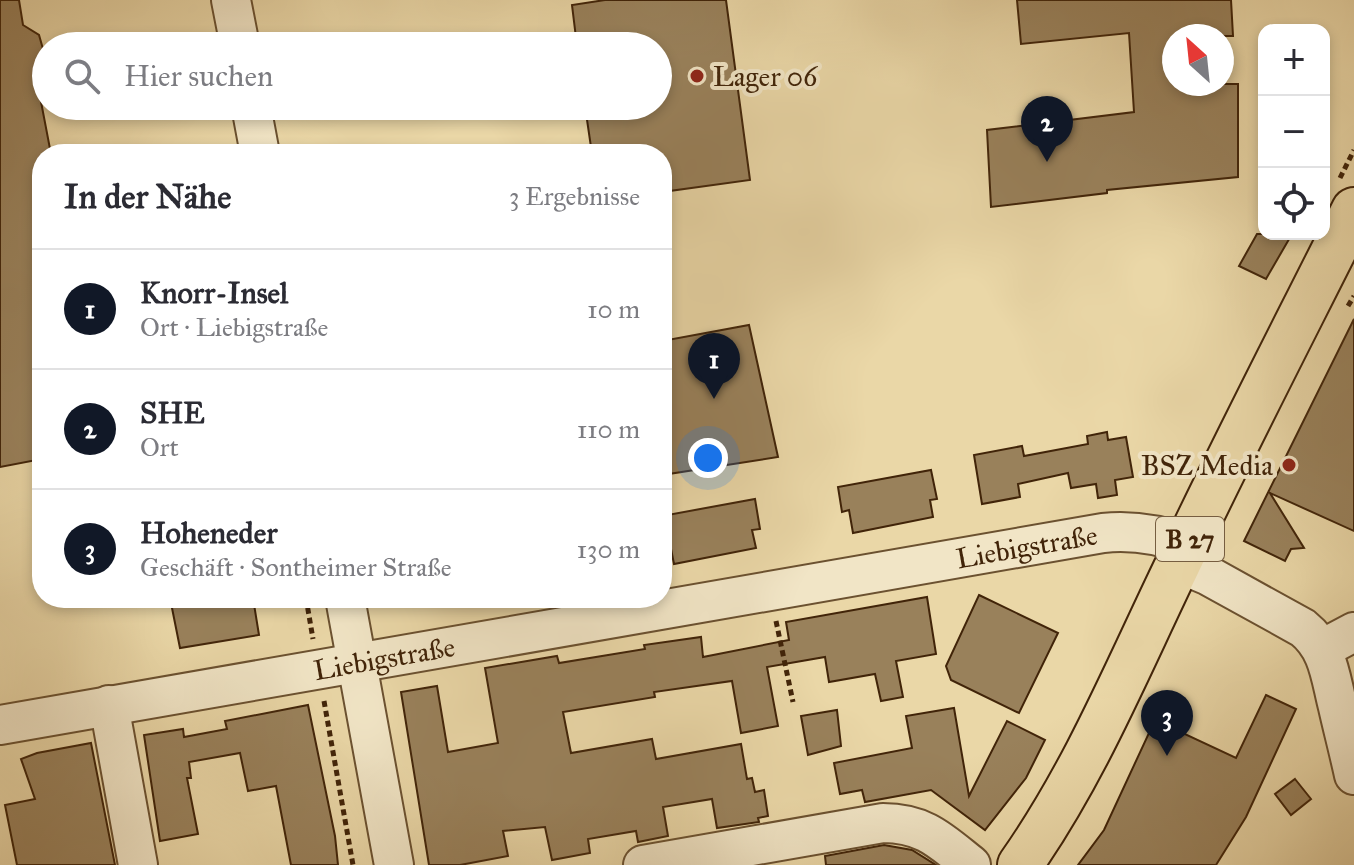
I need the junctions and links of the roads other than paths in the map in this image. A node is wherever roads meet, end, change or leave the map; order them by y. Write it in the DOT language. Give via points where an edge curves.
graph roads {
  1 [pos="231,0"];
  2 [pos="237,32"];
  3 [pos="254,120"];
  4 [pos="258,144"];
  5 [pos="1354,210"];
  6 [pos="1183,554"];
  7 [pos="347,608"];
  8 [pos="671,608"];
  9 [pos="672,608"];
  10 [pos="1338,640"];
  11 [pos="358,662"];
  12 [pos="1345,697"];
  13 [pos="109,705"];
  14 [pos="0,725"];
  15 [pos="1354,775"];
  16 [pos="138,865"];
  17 [pos="394,865"];
  18 [pos="643,865"];
  19 [pos="971,865"];
  20 [pos="1020,865"];
  1 -- 2 [label="street"];
  3 -- 4 [label="street"];
  5 -- 6 [label="main road, B 27"];
  6 -- 9 [label="street, Liebigstraße" via="1164,536 1103,533"];
  6 -- 10 [label="street, Liebigstraße" via="1209,576 1316,639"];
  6 -- 20 [label="main road, B 27" via="1100,732"];
  7 -- 11 [label="street"];
  8 -- 11 [label="street, Liebigstraße"];
  10 -- 12 [label="street" via="1331,673"];
  11 -- 13 [label="street, Liebigstraße"];
  11 -- 17 [label="street"];
  12 -- 15 [label="street"];
  13 -- 14 [label="street, Liebigstraße"];
  13 -- 16 [label="street"];
  18 -- 19 [label="street" via="883,823 917,827"];
}
